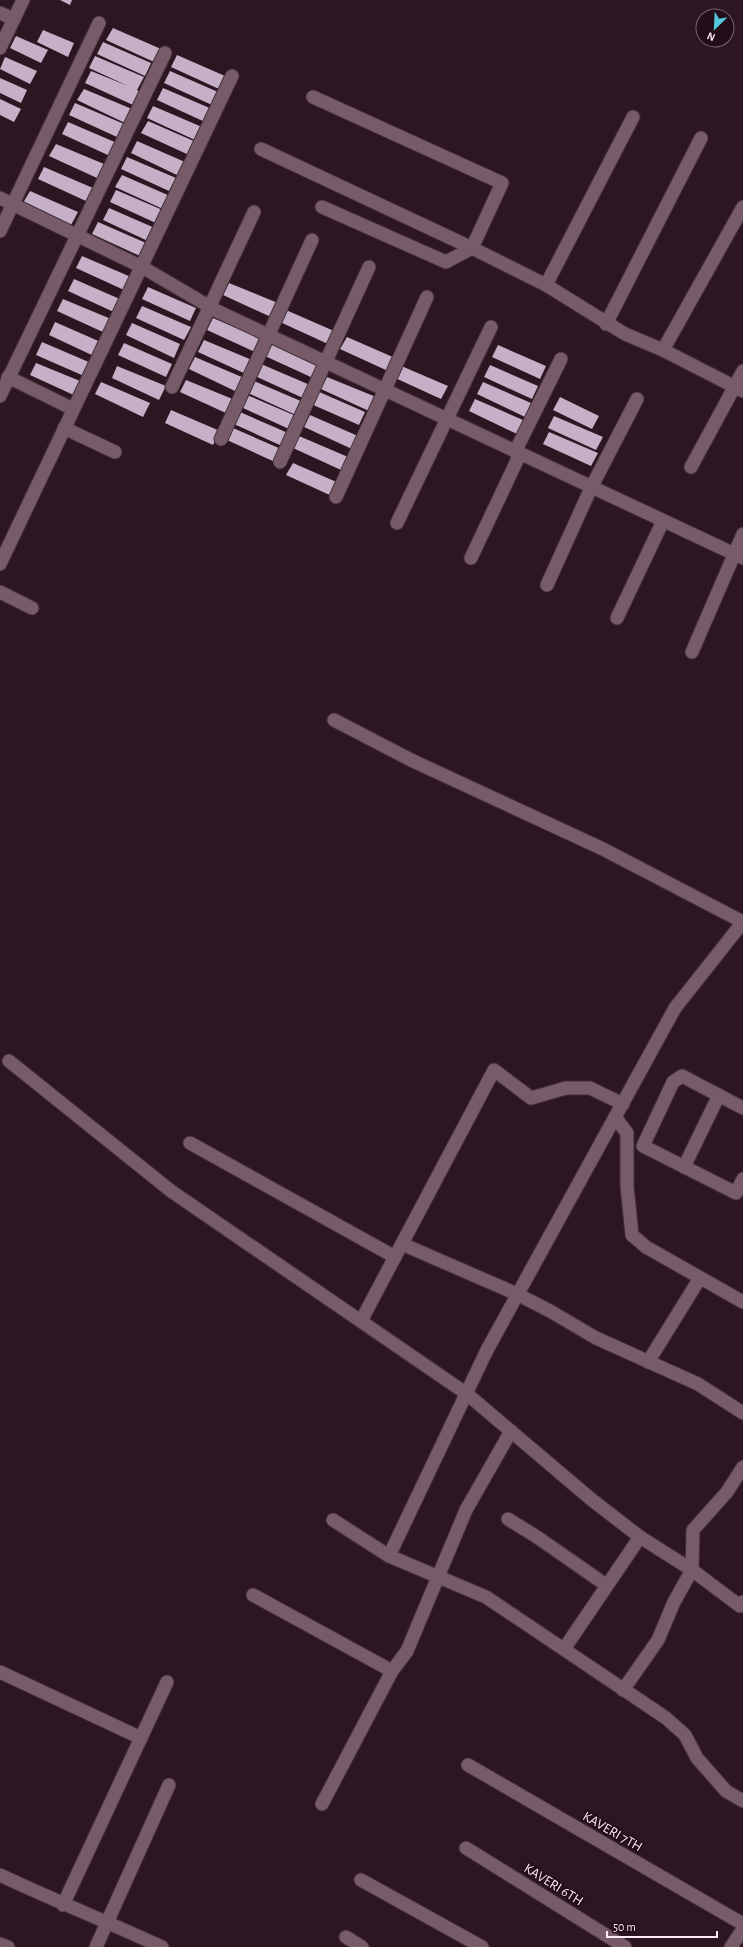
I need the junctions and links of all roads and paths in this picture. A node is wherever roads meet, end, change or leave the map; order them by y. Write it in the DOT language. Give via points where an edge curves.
graph roads {
  1 [pos="23,0"];
  2 [pos="0,13"];
  3 [pos="14,19"];
  4 [pos="99,23"];
  5 [pos="0,48"];
  6 [pos="164,53"];
  7 [pos="232,76"];
  8 [pos="313,97"];
  9 [pos="633,117"];
  10 [pos="701,138"];
  11 [pos="262,149"];
  12 [pos="0,198"];
  13 [pos="13,204"];
  14 [pos="322,207"];
  15 [pos="743,207"];
  16 [pos="254,212"];
  17 [pos="0,231"];
  18 [pos="79,236"];
  19 [pos="312,240"];
  20 [pos="472,248"];
  21 [pos="142,267"];
  22 [pos="369,267"];
  23 [pos="546,285"];
  24 [pos="427,297"];
  25 [pos="210,307"];
  26 [pos="606,324"];
  27 [pos="491,327"];
  28 [pos="268,334"];
  29 [pos="663,350"];
  30 [pos="561,359"];
  31 [pos="326,361"];
  32 [pos="743,371"];
  33 [pos="8,377"];
  34 [pos="172,387"];
  35 [pos="384,389"];
  36 [pos="739,389"];
  37 [pos="0,396"];
  38 [pos="638,399"];
  39 [pos="73,409"];
  40 [pos="447,419"];
  41 [pos="64,428"];
  42 [pos="221,439"];
  43 [pos="115,452"];
  44 [pos="518,453"];
  45 [pos="280,462"];
  46 [pos="691,467"];
  47 [pos="591,488"];
  48 [pos="336,497"];
  49 [pos="663,521"];
  50 [pos="397,524"];
  51 [pos="743,534"];
  52 [pos="738,556"];
  53 [pos="471,558"];
  54 [pos="0,564"];
  55 [pos="547,585"];
  56 [pos="0,592"];
  57 [pos="32,608"];
  58 [pos="617,618"];
  59 [pos="692,652"];
  60 [pos="334,720"];
  61 [pos="743,922"];
  62 [pos="9,1061"];
  63 [pos="719,1095"];
  64 [pos="623,1104"];
  65 [pos="743,1108"];
  66 [pos="615,1117"];
  67 [pos="190,1143"];
  68 [pos="684,1167"];
  69 [pos="743,1179"];
  70 [pos="402,1244"];
  71 [pos="396,1257"];
  72 [pos="700,1278"];
  73 [pos="517,1294"];
  74 [pos="743,1302"];
  75 [pos="361,1321"];
  76 [pos="648,1362"];
  77 [pos="467,1394"];
  78 [pos="743,1412"];
  79 [pos="511,1431"];
  80 [pos="743,1467"];
  81 [pos="508,1519"];
  82 [pos="333,1520"];
  83 [pos="640,1537"];
  84 [pos="389,1556"];
  85 [pos="692,1570"];
  86 [pos="439,1577"];
  87 [pos="606,1585"];
  88 [pos="253,1595"];
  89 [pos="743,1602"];
  90 [pos="564,1649"];
  91 [pos="392,1671"];
  92 [pos="0,1672"];
  93 [pos="167,1682"];
  94 [pos="623,1690"];
  95 [pos="141,1738"];
  96 [pos="468,1765"];
  97 [pos="169,1785"];
  98 [pos="743,1801"];
  99 [pos="322,1804"];
  100 [pos="466,1848"];
  101 [pos="0,1875"];
  102 [pos="360,1880"];
  103 [pos="63,1905"];
  104 [pos="107,1922"];
  105 [pos="743,1924"];
  106 [pos="743,1929"];
  107 [pos="346,1937"];
  108 [pos="0,1944"];
  109 [pos="8,1947"];
  110 [pos="96,1947"];
  111 [pos="162,1947"];
  112 [pos="362,1947"];
  113 [pos="482,1947"];
  114 [pos="625,1947"];
  115 [pos="731,1947"];
  1 -- 3 [label="street"];
  2 -- 3 [label="street"];
  3 -- 5 [label="street"];
  4 -- 13 [label="street"];
  6 -- 18 [label="street"];
  7 -- 21 [label="street"];
  8 -- 20 [label="street" via="502,183"];
  9 -- 23 [label="street"];
  10 -- 26 [label="street"];
  11 -- 20 [label="street"];
  12 -- 13 [label="street"];
  13 -- 17 [label="street"];
  13 -- 18 [label="street"];
  14 -- 20 [label="street" via="446,262"];
  15 -- 29 [label="street"];
  16 -- 25 [label="street"];
  18 -- 21 [label="street"];
  18 -- 33 [label="street"];
  19 -- 28 [label="street"];
  20 -- 23 [label="street"];
  21 -- 25 [label="street"];
  21 -- 39 [label="street"];
  22 -- 31 [label="street"];
  23 -- 26 [label="street"];
  24 -- 35 [label="street"];
  25 -- 28 [label="street"];
  25 -- 34 [label="street"];
  26 -- 29 [label="street"];
  27 -- 40 [label="street"];
  28 -- 31 [label="street"];
  28 -- 42 [label="street"];
  29 -- 36 [label="street"];
  30 -- 44 [label="street"];
  31 -- 35 [label="street"];
  31 -- 45 [label="street"];
  32 -- 36 [label="street"];
  33 -- 37 [label="street"];
  33 -- 39 [label="street"];
  35 -- 40 [label="street"];
  35 -- 48 [label="street"];
  36 -- 46 [label="street"];
  38 -- 47 [label="street"];
  39 -- 41 [label="street"];
  40 -- 44 [label="street"];
  40 -- 50 [label="street"];
  41 -- 43 [label="street"];
  41 -- 54 [label="street"];
  44 -- 47 [label="street"];
  44 -- 53 [label="street"];
  47 -- 49 [label="street"];
  47 -- 55 [label="street"];
  49 -- 52 [label="street"];
  49 -- 58 [label="street"];
  51 -- 52 [label="street"];
  52 -- 59 [label="street"];
  56 -- 57 [label="street"];
  60 -- 61 [label="street" via="418,763 603,849"];
  61 -- 64 [label="street" via="675,1008"];
  62 -- 75 [label="street" via="171,1191"];
  63 -- 65 [label="street"];
  63 -- 68 [label="street"];
  63 -- 68 [label="street" via="682,1076 674,1082 643,1146"];
  64 -- 66 [label="street"];
  64 -- 70 [label="street" via="590,1088 566,1088 531,1098 494,1070"];
  66 -- 72 [label="street" via="626,1133 627,1186 632,1235 646,1247"];
  66 -- 73 [label="street"];
  67 -- 71 [label="street"];
  68 -- 69 [label="street" via="736,1193"];
  70 -- 71 [label="street"];
  70 -- 73 [label="street"];
  71 -- 75 [label="street"];
  72 -- 74 [label="street"];
  72 -- 76 [label="street"];
  73 -- 76 [label="street" via="596,1338"];
  73 -- 77 [label="street"];
  75 -- 77 [label="street"];
  76 -- 78 [label="street" via="698,1384"];
  77 -- 79 [label="street"];
  77 -- 84 [label="street"];
  79 -- 83 [label="street"];
  79 -- 86 [label="street" via="466,1510"];
  80 -- 85 [label="street" via="727,1492 693,1530"];
  81 -- 87 [label="street"];
  82 -- 84 [label="street"];
  83 -- 85 [label="street"];
  83 -- 87 [label="street"];
  84 -- 86 [label="street"];
  85 -- 89 [label="street" via="740,1606"];
  85 -- 94 [label="street" via="674,1602 658,1640"];
  86 -- 90 [label="street" via="486,1597"];
  86 -- 91 [label="street" via="407,1651"];
  87 -- 90 [label="street"];
  88 -- 91 [label="street"];
  90 -- 94 [label="street"];
  91 -- 99 [label="street"];
  92 -- 95 [label="street"];
  93 -- 95 [label="street"];
  94 -- 98 [label="street" via="666,1718 685,1735 697,1758 726,1791"];
  95 -- 103 [label="street"];
  96 -- 105 [label="street, KAVERI 7TH"];
  97 -- 104 [label="street"];
  100 -- 114 [label="street, KAVERI 6TH"];
  101 -- 103 [label="street"];
  102 -- 113 [label="street"];
  103 -- 104 [label="street"];
  104 -- 110 [label="street"];
  104 -- 111 [label="street"];
  106 -- 115 [label="street"];
  107 -- 112 [label="street"];
  108 -- 109 [label="street"];
}
